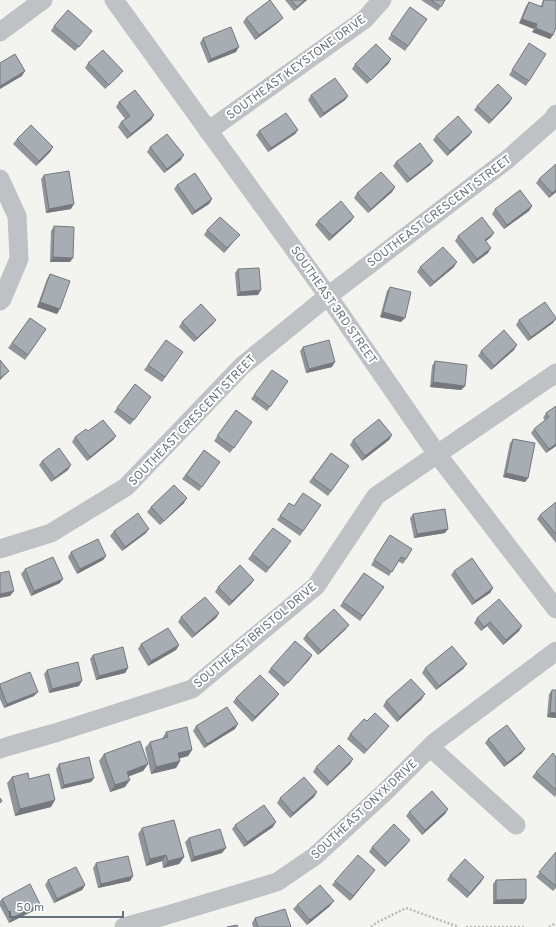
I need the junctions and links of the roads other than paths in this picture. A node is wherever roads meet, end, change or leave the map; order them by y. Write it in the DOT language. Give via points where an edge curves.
graph roads {
  1 [pos="43,0"];
  2 [pos="114,0"];
  3 [pos="382,0"];
  4 [pos="0,32"];
  5 [pos="556,114"];
  6 [pos="208,131"];
  7 [pos="0,179"];
  8 [pos="328,296"];
  9 [pos="0,301"];
  10 [pos="556,374"];
  11 [pos="437,454"];
  12 [pos="0,549"];
  13 [pos="556,609"];
  14 [pos="556,651"];
  15 [pos="430,747"];
  16 [pos="0,749"];
  17 [pos="516,825"];
  18 [pos="165,922"];
  19 [pos="124,927"];
  1 -- 4 [label="street"];
  2 -- 6 [label="street, SOUTHEAST 3RD STREET"];
  3 -- 6 [label="street, SOUTHEAST KEYSTONE DRIVE" via="365,19"];
  5 -- 8 [label="street, SOUTHEAST CRESCENT STREET" via="508,159"];
  6 -- 8 [label="street, SOUTHEAST 3RD STREET"];
  7 -- 9 [label="street" via="17,216 19,259"];
  8 -- 11 [label="street, SOUTHEAST 3RD STREET"];
  8 -- 12 [label="street, SOUTHEAST CRESCENT STREET" via="242,366 126,487 51,533"];
  10 -- 11 [label="street, SOUTHEAST BRISTOL DRIVE"];
  11 -- 13 [label="street, SOUTHEAST 3RD STREET"];
  11 -- 16 [label="street, SOUTHEAST BRISTOL DRIVE" via="376,496 316,586 192,689"];
  14 -- 15 [label="street, SOUTHEAST ONYX DRIVE"];
  15 -- 17 [label="street"];
  15 -- 18 [label="street, SOUTHEAST ONYX DRIVE" via="315,856 277,882"];
  18 -- 19 [label="street, SOUTHEAST ONYX DRIVE"];
}
